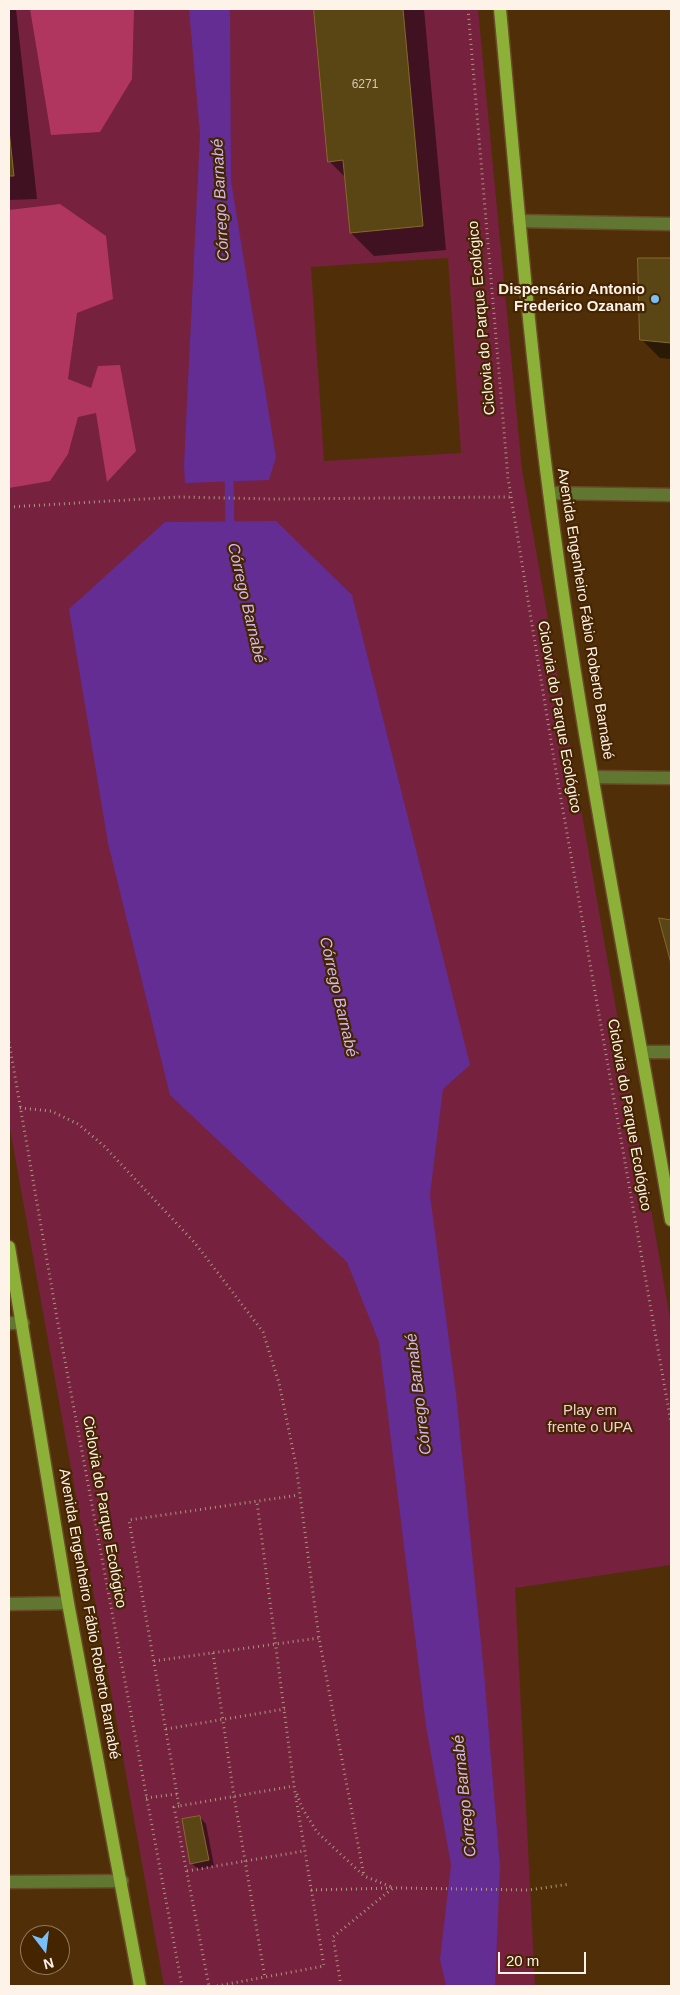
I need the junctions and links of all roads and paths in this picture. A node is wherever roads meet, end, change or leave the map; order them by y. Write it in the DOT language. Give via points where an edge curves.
graph roads {
  1 [pos="468,9"];
  2 [pos="500,9"];
  3 [pos="519,221"];
  4 [pos="671,224"];
  5 [pos="549,493"];
  6 [pos="671,495"];
  7 [pos="511,497"];
  8 [pos="9,507"];
  9 [pos="593,777"];
  10 [pos="671,778"];
  11 [pos="9,1042"];
  12 [pos="642,1052"];
  13 [pos="671,1052"];
  14 [pos="20,1108"];
  15 [pos="671,1220"];
  16 [pos="9,1247"];
  17 [pos="9,1323"];
  18 [pos="23,1323"];
  19 [pos="671,1423"];
  20 [pos="299,1496"];
  21 [pos="256,1502"];
  22 [pos="68,1603"];
  23 [pos="9,1604"];
  24 [pos="319,1638"];
  25 [pos="276,1644"];
  26 [pos="213,1653"];
  27 [pos="154,1662"];
  28 [pos="285,1710"];
  29 [pos="223,1720"];
  30 [pos="166,1729"];
  31 [pos="294,1786"];
  32 [pos="177,1794"];
  33 [pos="234,1796"];
  34 [pos="146,1798"];
  35 [pos="179,1806"];
  36 [pos="304,1850"];
  37 [pos="246,1860"];
  38 [pos="186,1872"];
  39 [pos="364,1876"];
  40 [pos="122,1881"];
  41 [pos="9,1882"];
  42 [pos="570,1884"];
  43 [pos="394,1888"];
  44 [pos="311,1890"];
  45 [pos="266,1978"];
  46 [pos="140,1986"];
  47 [pos="182,1986"];
  48 [pos="209,1986"];
  49 [pos="217,1986"];
  50 [pos="341,1986"];
  1 -- 7 [label="path, Ciclovia do Parque Ecológico"];
  2 -- 3 [label="main road, Avenida Engenheiro Fábio Roberto Barnabé"];
  3 -- 4 [label="street"];
  3 -- 5 [label="main road, Avenida Engenheiro Fábio Roberto Barnabé"];
  5 -- 6 [label="street"];
  5 -- 9 [label="main road, Avenida Engenheiro Fábio Roberto Barnabé"];
  7 -- 8 [label="path" via="178,497"];
  7 -- 19 [label="path, Ciclovia do Parque Ecológico"];
  9 -- 10 [label="street"];
  9 -- 12 [label="main road, Avenida Engenheiro Fábio Roberto Barnabé"];
  11 -- 14 [label="path, Ciclovia do Parque Ecológico"];
  12 -- 13 [label="street"];
  12 -- 15 [label="main road, Avenida Engenheiro Fábio Roberto Barnabé"];
  14 -- 20 [label="path" via="51,1111 78,1124 104,1146 195,1244 262,1332 279,1383"];
  14 -- 34 [label="path, Ciclovia do Parque Ecológico"];
  16 -- 18 [label="main road, Avenida Engenheiro Fábio Roberto Barnabé"];
  17 -- 18 [label="street"];
  18 -- 22 [label="main road, Avenida Engenheiro Fábio Roberto Barnabé"];
  20 -- 21 [label="path"];
  20 -- 24 [label="path"];
  21 -- 25 [label="path"];
  21 -- 27 [label="path" via="129,1520"];
  22 -- 23 [label="street"];
  22 -- 40 [label="main road, Avenida Engenheiro Fábio Roberto Barnabé"];
  24 -- 25 [label="path"];
  24 -- 39 [label="path"];
  25 -- 26 [label="path"];
  25 -- 28 [label="path"];
  26 -- 27 [label="path"];
  26 -- 29 [label="path"];
  27 -- 30 [label="path"];
  28 -- 29 [label="path"];
  28 -- 31 [label="path"];
  29 -- 30 [label="path"];
  29 -- 33 [label="path"];
  30 -- 32 [label="path"];
  31 -- 33 [label="path"];
  31 -- 36 [label="path"];
  31 -- 39 [label="path" via="302,1808 317,1832"];
  32 -- 34 [label="path"];
  32 -- 35 [label="path"];
  33 -- 35 [label="path"];
  33 -- 37 [label="path"];
  34 -- 47 [label="path, Ciclovia do Parque Ecológico"];
  35 -- 38 [label="path" via="174,1807"];
  36 -- 37 [label="path"];
  36 -- 44 [label="path"];
  37 -- 38 [label="path"];
  37 -- 45 [label="path"];
  38 -- 48 [label="path"];
  39 -- 43 [label="path"];
  40 -- 41 [label="street"];
  40 -- 46 [label="main road, Avenida Engenheiro Fábio Roberto Barnabé"];
  42 -- 43 [label="path" via="529,1890"];
  43 -- 44 [label="path"];
  43 -- 50 [label="path" via="333,1937"];
  44 -- 45 [label="path" via="324,1966"];
  45 -- 49 [label="path"];
}
